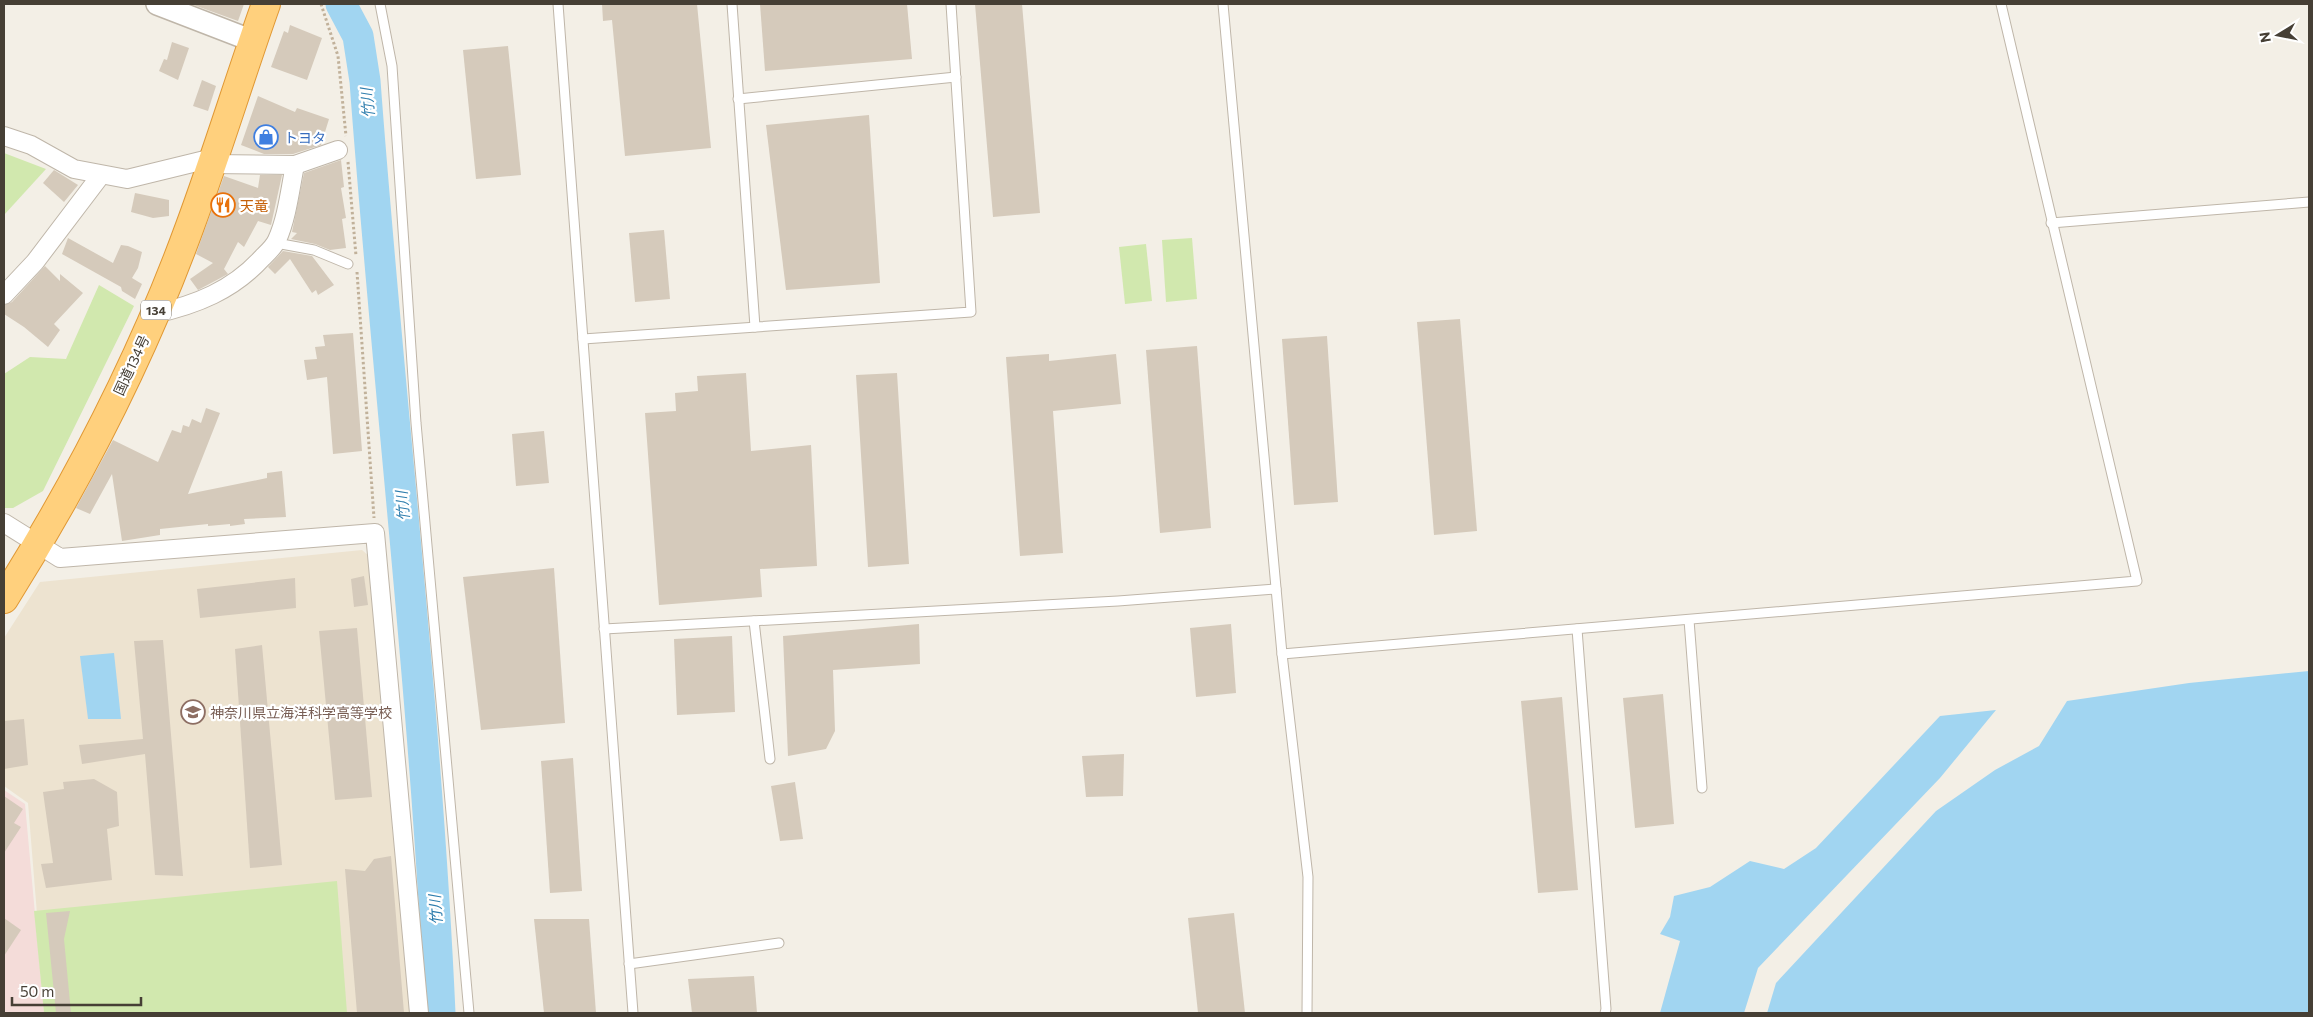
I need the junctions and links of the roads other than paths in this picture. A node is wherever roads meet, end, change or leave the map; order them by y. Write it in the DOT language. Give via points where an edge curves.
graph roads {
  1 [pos="157,4"];
  2 [pos="266,4"];
  3 [pos="380,4"];
  4 [pos="558,4"];
  5 [pos="732,4"];
  6 [pos="951,4"];
  7 [pos="1223,4"];
  8 [pos="2001,4"];
  9 [pos="253,41"];
  10 [pos="956,76"];
  11 [pos="738,99"];
  12 [pos="4,136"];
  13 [pos="338,150"];
  14 [pos="212,161"];
  15 [pos="295,165"];
  16 [pos="101,175"];
  17 [pos="2309,202"];
  18 [pos="2051,223"];
  19 [pos="276,243"];
  20 [pos="348,264"];
  21 [pos="4,295"];
  22 [pos="154,314"];
  23 [pos="755,328"];
  24 [pos="583,339"];
  25 [pos="4,523"];
  26 [pos="38,543"];
  27 [pos="1276,589"];
  28 [pos="4,599"];
  29 [pos="754,620"];
  30 [pos="1689,620"];
  31 [pos="604,628"];
  32 [pos="1577,629"];
  33 [pos="1282,654"];
  34 [pos="770,759"];
  35 [pos="1702,788"];
  36 [pos="779,943"];
  37 [pos="629,964"];
  38 [pos="419,1013"];
  39 [pos="469,1013"];
  40 [pos="633,1013"];
  41 [pos="1307,1013"];
  42 [pos="1605,1013"];
  1 -- 9 [label="street"];
  2 -- 9 [label="highway, 国道134号 / 134"];
  3 -- 39 [label="lane" via="392,66 416,423"];
  4 -- 24 [label="lane"];
  5 -- 11 [label="lane"];
  6 -- 10 [label="lane"];
  7 -- 27 [label="lane"];
  8 -- 18 [label="lane"];
  9 -- 14 [label="highway, 国道134号 / 134"];
  10 -- 11 [label="lane"];
  10 -- 23 [label="lane" via="971,312"];
  11 -- 23 [label="lane"];
  12 -- 16 [label="street" via="32,145 74,169"];
  13 -- 15 [label="street"];
  14 -- 15 [label="street"];
  14 -- 16 [label="street" via="127,180"];
  14 -- 22 [label="highway, 国道134号 / 134" via="190,227"];
  15 -- 19 [label="street"];
  16 -- 21 [label="street" via="35,262"];
  17 -- 18 [label="lane"];
  18 -- 30 [label="lane" via="2137,582"];
  19 -- 20 [label="lane" via="314,250"];
  19 -- 22 [label="street" via="249,273 220,292 186,307"];
  22 -- 26 [label="highway, 国道134号 / 134" via="125,380"];
  23 -- 24 [label="lane"];
  24 -- 31 [label="lane"];
  25 -- 26 [label="street"];
  26 -- 28 [label="highway, 国道134号 / 134"];
  26 -- 38 [label="street" via="60,558 375,533"];
  27 -- 29 [label="lane" via="1109,602"];
  27 -- 33 [label="lane"];
  29 -- 31 [label="lane"];
  29 -- 34 [label="lane"];
  30 -- 32 [label="lane"];
  30 -- 35 [label="lane"];
  31 -- 37 [label="lane"];
  32 -- 33 [label="lane"];
  32 -- 42 [label="lane"];
  33 -- 41 [label="lane" via="1308,878"];
  36 -- 37 [label="lane"];
  37 -- 40 [label="lane"];
}
